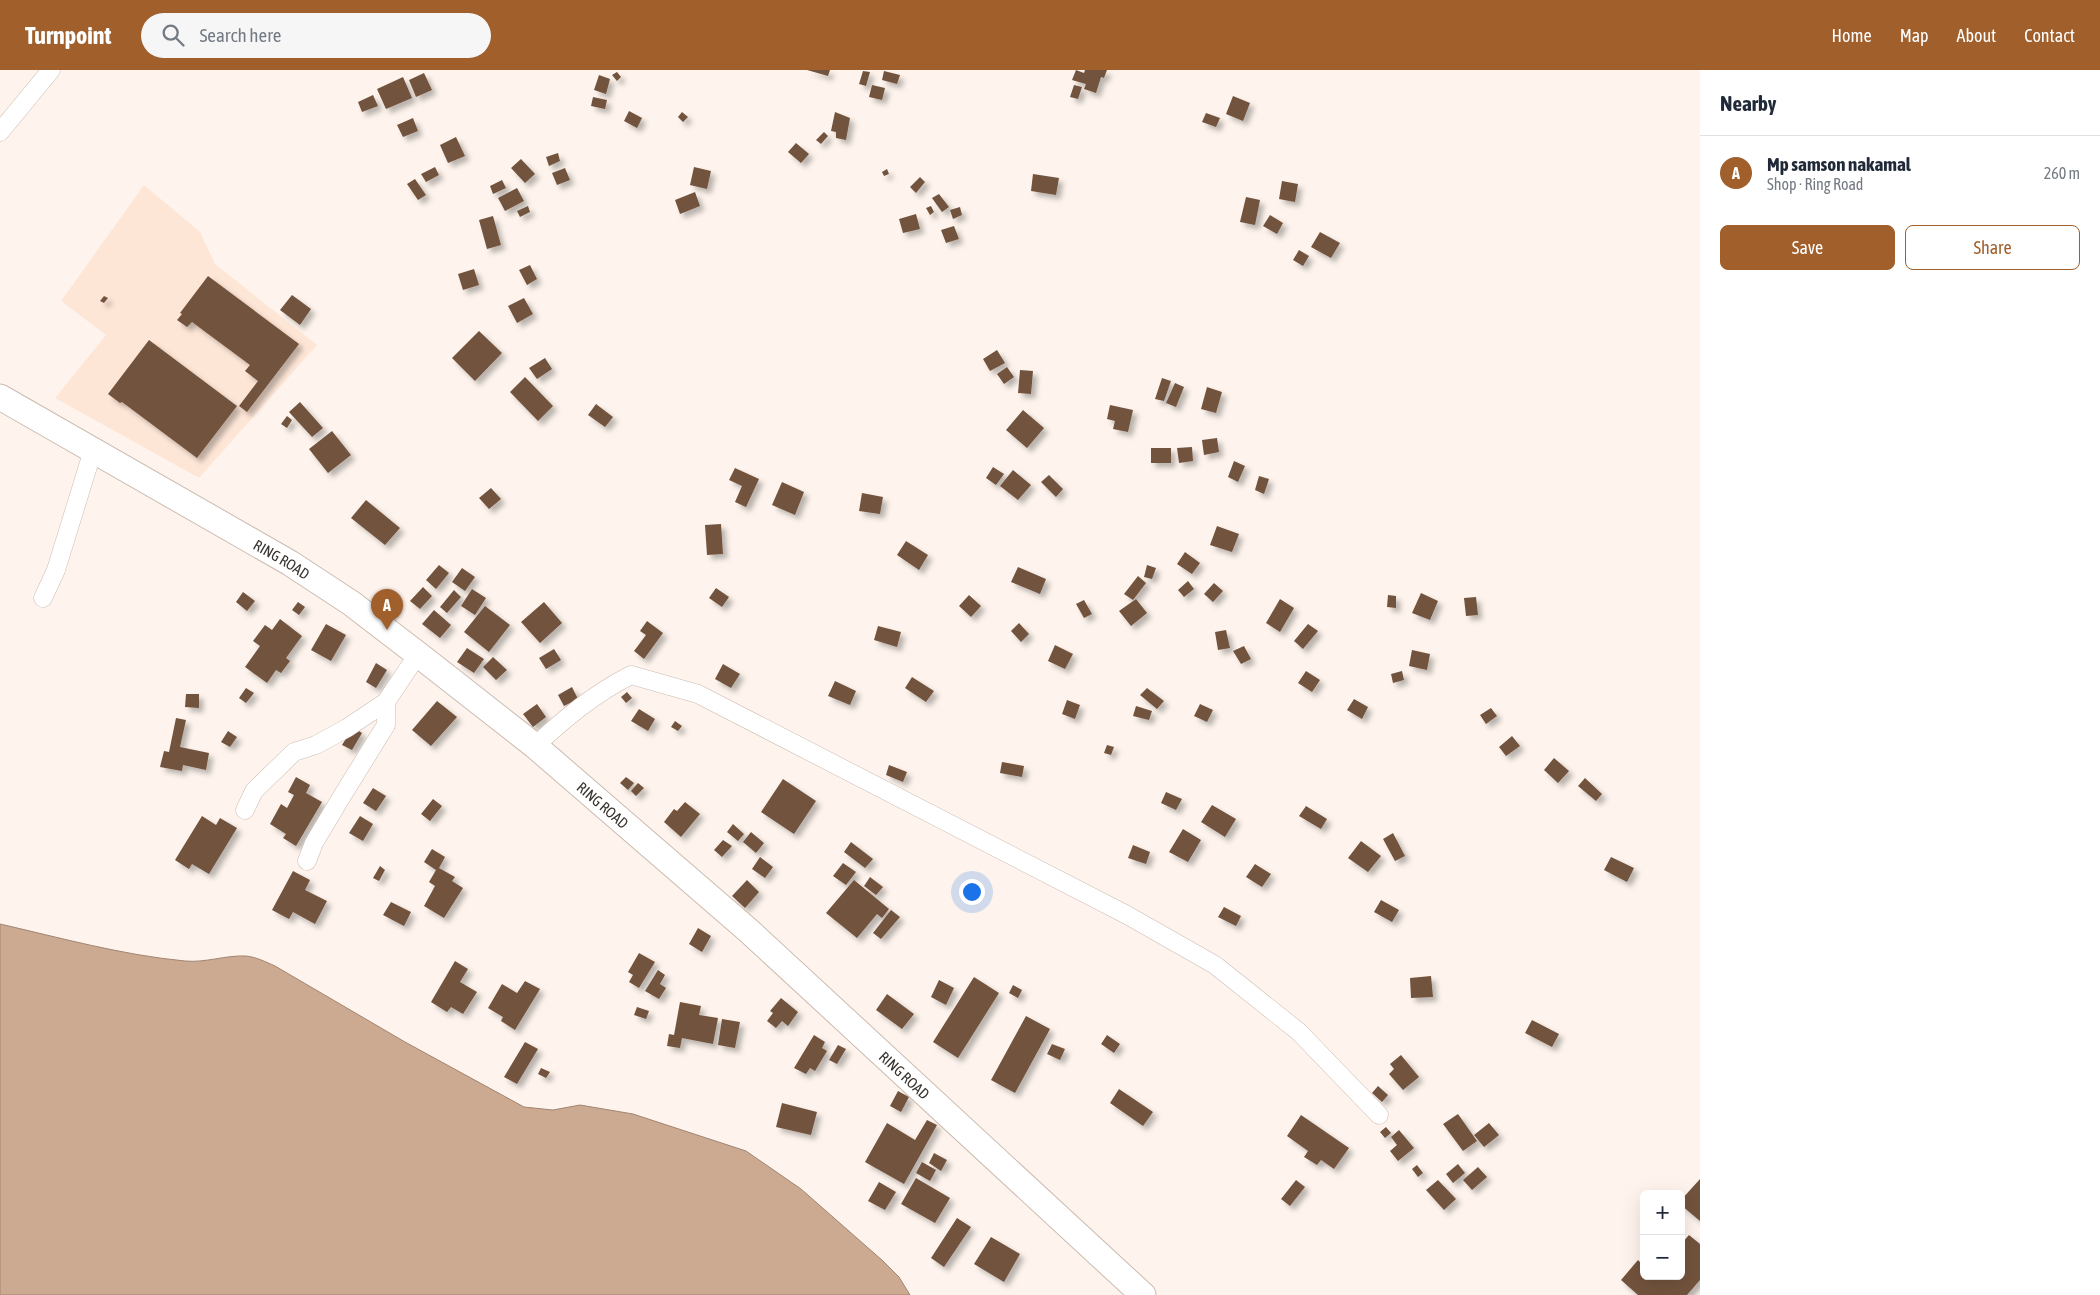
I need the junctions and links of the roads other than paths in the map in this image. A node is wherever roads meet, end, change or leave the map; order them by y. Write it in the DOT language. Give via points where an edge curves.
graph roads {
  1 [pos="51,70"];
  2 [pos="0,132"];
  3 [pos="0,397"];
  4 [pos="93,450"];
  5 [pos="43,598"];
  6 [pos="418,654"];
  7 [pos="386,702"];
  8 [pos="535,746"];
  9 [pos="245,810"];
  10 [pos="307,861"];
  11 [pos="1378,1115"];
  12 [pos="1143,1295"];
  1 -- 2 [label="street"];
  3 -- 4 [label="main road, RING ROAD"];
  4 -- 5 [label="street" via="56,570"];
  4 -- 6 [label="main road, RING ROAD" via="290,563 352,603"];
  6 -- 7 [label="street"];
  6 -- 8 [label="main road, RING ROAD"];
  7 -- 9 [label="street" via="316,746 294,752 254,791"];
  7 -- 10 [label="street" via="386,725 314,843"];
  8 -- 11 [label="street" via="568,715 630,675 698,694 1127,916 1214,965 1299,1032"];
  8 -- 12 [label="main road, RING ROAD" via="749,931"];
}
